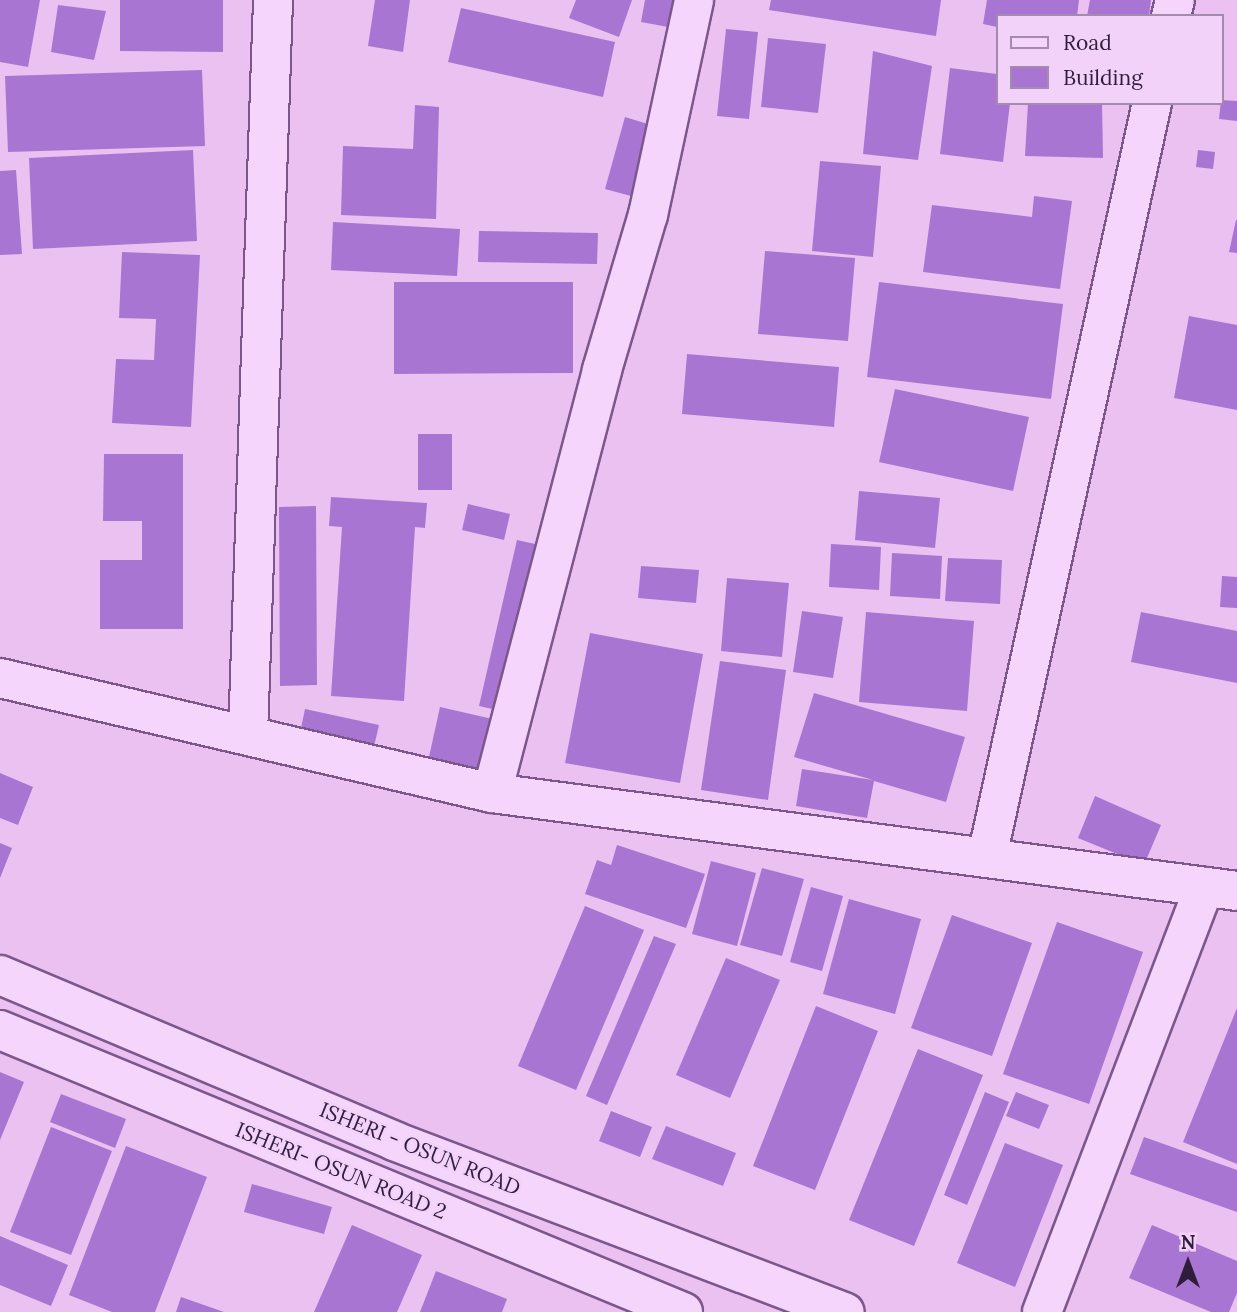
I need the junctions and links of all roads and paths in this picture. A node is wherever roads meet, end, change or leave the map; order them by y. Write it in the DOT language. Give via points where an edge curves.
graph roads {
  1 [pos="273,0"];
  2 [pos="694,0"];
  3 [pos="1152,105"];
  4 [pos="0,678"];
  5 [pos="248,735"];
  6 [pos="492,793"];
  7 [pos="987,857"];
  8 [pos="1221,889"];
  9 [pos="0,975"];
  10 [pos="0,1030"];
  11 [pos="683,1312"];
  12 [pos="845,1312"];
  13 [pos="1042,1312"];
  1 -- 5 [label="street"];
  2 -- 6 [label="street" via="648,215 602,370"];
  3 -- 7 [label="street"];
  4 -- 5 [label="street"];
  5 -- 6 [label="street"];
  6 -- 7 [label="street"];
  7 -- 8 [label="street"];
  8 -- 13 [label="street"];
  9 -- 12 [label="street, ISHERI - OSUN ROAD" via="394,1141"];
  10 -- 11 [label="street, ISHERI- OSUN ROAD 2"];
}
